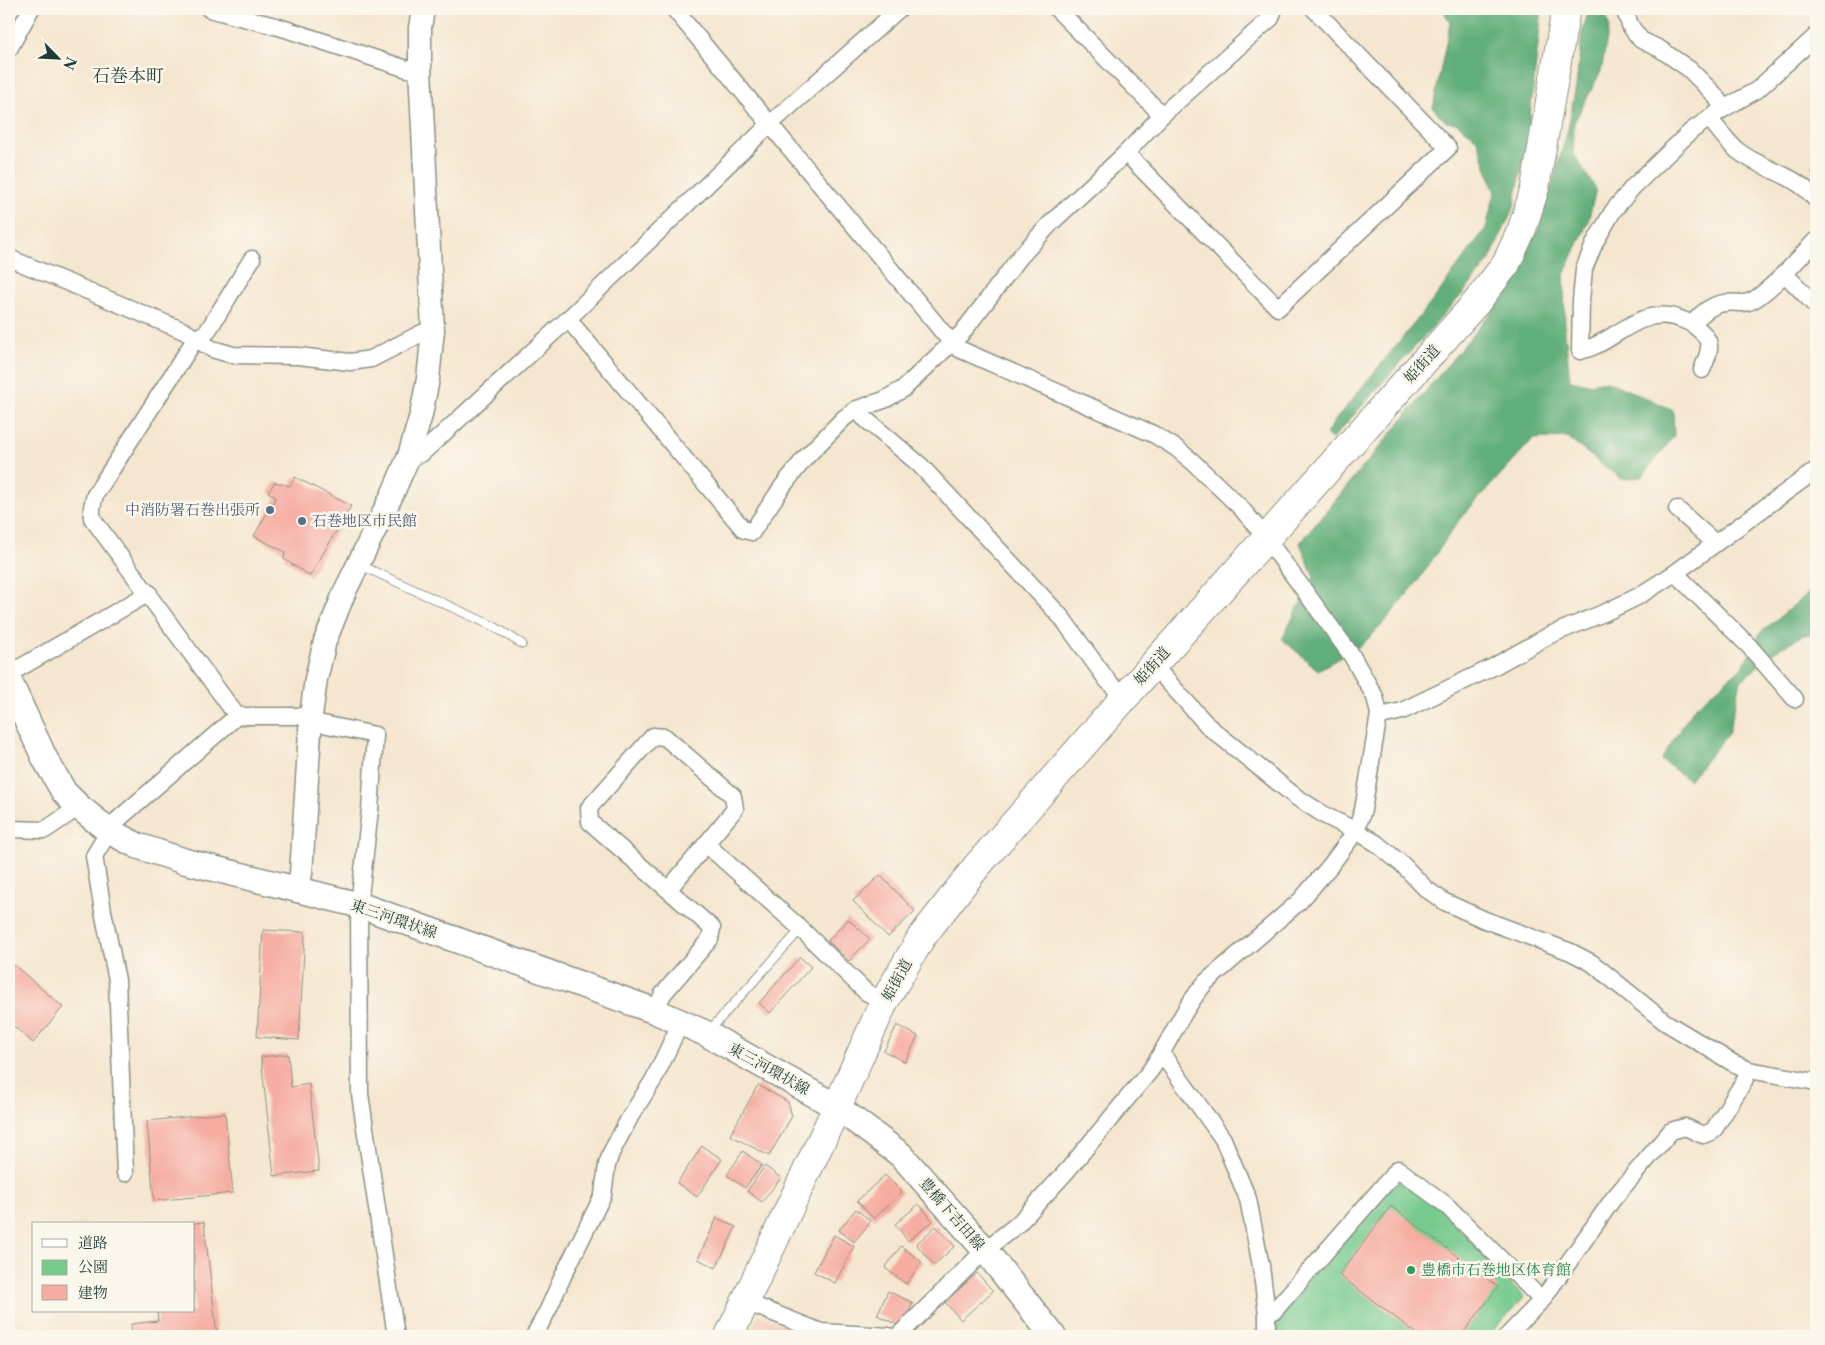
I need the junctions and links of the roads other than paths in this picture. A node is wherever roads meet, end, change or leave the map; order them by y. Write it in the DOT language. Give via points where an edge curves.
graph roads {
  1 [pos="31,9"];
  2 [pos="209,9"];
  3 [pos="422,9"];
  4 [pos="674,9"];
  5 [pos="899,9"];
  6 [pos="1058,9"];
  7 [pos="1274,9"];
  8 [pos="1314,9"];
  9 [pos="1566,9"];
  10 [pos="1624,9"];
  11 [pos="1816,36"];
  12 [pos="9,49"];
  13 [pos="420,69"];
  14 [pos="1716,114"];
  15 [pos="1162,115"];
  16 [pos="770,124"];
  17 [pos="1126,153"];
  18 [pos="1816,200"];
  19 [pos="1816,240"];
  20 [pos="9,258"];
  21 [pos="252,259"];
  22 [pos="1784,273"];
  23 [pos="1816,306"];
  24 [pos="568,319"];
  25 [pos="1693,324"];
  26 [pos="434,330"];
  27 [pos="196,338"];
  28 [pos="951,342"];
  29 [pos="1702,370"];
  30 [pos="857,409"];
  31 [pos="409,456"];
  32 [pos="1816,470"];
  33 [pos="1677,509"];
  34 [pos="1266,538"];
  35 [pos="1715,543"];
  36 [pos="358,564"];
  37 [pos="1675,573"];
  38 [pos="149,593"];
  39 [pos="522,644"];
  40 [pos="1153,665"];
  41 [pos="9,674"];
  42 [pos="9,681"];
  43 [pos="1124,698"];
  44 [pos="1795,699"];
  45 [pos="1379,714"];
  46 [pos="237,716"];
  47 [pos="311,720"];
  48 [pos="79,808"];
  49 [pos="9,830"];
  50 [pos="109,831"];
  51 [pos="1356,831"];
  52 [pos="706,844"];
  53 [pos="669,889"];
  54 [pos="297,891"];
  55 [pos="359,905"];
  56 [pos="801,928"];
  57 [pos="884,1002"];
  58 [pos="655,1011"];
  59 [pos="681,1022"];
  60 [pos="707,1034"];
  61 [pos="1162,1054"];
  62 [pos="1749,1070"];
  63 [pos="1816,1082"];
  64 [pos="837,1107"];
  65 [pos="125,1172"];
  66 [pos="985,1250"];
  67 [pos="1542,1300"];
  68 [pos="746,1302"];
  69 [pos="1267,1314"];
  70 [pos="396,1336"];
  71 [pos="534,1336"];
  72 [pos="729,1336"];
  73 [pos="889,1336"];
  74 [pos="898,1336"];
  75 [pos="1053,1336"];
  76 [pos="1267,1336"];
  77 [pos="1507,1336"];
  1 -- 12 [label="street"];
  2 -- 13 [label="street" via="279,27 407,69"];
  3 -- 13 [label="street"];
  4 -- 16 [label="street"];
  5 -- 16 [label="street"];
  6 -- 15 [label="street"];
  7 -- 15 [label="street" via="1271,18"];
  8 -- 17 [label="street" via="1448,148 1278,308"];
  9 -- 34 [label="highway, 姫街道" via="1534,188 1522,229 1506,264"];
  10 -- 14 [label="street" via="1630,27 1641,40 1689,69 1715,96"];
  11 -- 14 [label="street" via="1763,85"];
  13 -- 26 [label="street"];
  14 -- 18 [label="street" via="1737,150 1802,185"];
  14 -- 25 [label="street" via="1692,131 1633,187 1613,211 1595,242 1584,268 1580,351 1656,316 1670,314"];
  15 -- 17 [label="street"];
  16 -- 24 [label="street"];
  16 -- 28 [label="street"];
  17 -- 28 [label="street" via="1050,224"];
  19 -- 22 [label="street"];
  20 -- 27 [label="street"];
  21 -- 27 [label="street" via="207,332"];
  22 -- 23 [label="street"];
  22 -- 25 [label="street" via="1746,304 1714,306 1699,315"];
  24 -- 30 [label="street" via="744,530 752,532 805,458"];
  24 -- 31 [label="street" via="421,454"];
  25 -- 29 [label="street" via="1707,336 1710,349"];
  26 -- 27 [label="street" via="422,332 371,359 350,362 233,354 212,349"];
  26 -- 31 [label="street" via="421,415"];
  27 -- 38 [label="street" via="95,495 92,507 92,518"];
  28 -- 30 [label="street" via="903,389 884,400"];
  28 -- 34 [label="street" via="959,349 1153,434 1176,448 1241,508"];
  30 -- 43 [label="street" via="920,465 1062,618 1106,680"];
  31 -- 36 [label="street"];
  32 -- 35 [label="street"];
  33 -- 35 [label="street"];
  34 -- 40 [label="highway, 姫街道"];
  34 -- 45 [label="street" via="1352,656 1375,697"];
  35 -- 37 [label="street"];
  36 -- 39 [label="lane" via="495,627"];
  36 -- 47 [label="street" via="325,641"];
  37 -- 44 [label="street" via="1749,646"];
  37 -- 45 [label="street" via="1638,597 1550,635 1402,711"];
  38 -- 41 [label="street"];
  38 -- 46 [label="street"];
  40 -- 43 [label="highway, 姫街道"];
  40 -- 51 [label="street" via="1209,727 1296,797"];
  42 -- 48 [label="main road, 東三河環状線" via="45,759 64,792"];
  43 -- 57 [label="highway, 姫街道" via="971,873 921,938"];
  45 -- 51 [label="street" via="1363,810"];
  46 -- 47 [label="street"];
  46 -- 50 [label="street" via="114,823"];
  47 -- 54 [label="street" via="301,874"];
  47 -- 55 [label="street" via="375,735"];
  48 -- 49 [label="street" via="45,830"];
  48 -- 50 [label="main road, 東三河環状線"];
  50 -- 54 [label="main road, 東三河環状線" via="138,846 184,861"];
  50 -- 65 [label="street" via="94,856 117,980"];
  51 -- 61 [label="street" via="1300,901 1206,982 1194,996"];
  51 -- 62 [label="street" via="1376,843 1445,902 1571,952 1620,985 1665,1022"];
  52 -- 53 [label="street"];
  52 -- 53 [label="street" via="735,809 733,796 665,737 653,736 589,808 590,822"];
  52 -- 56 [label="street"];
  53 -- 58 [label="street" via="712,928 710,939 663,994"];
  54 -- 55 [label="main road, 東三河環状線"];
  55 -- 58 [label="main road, 東三河環状線"];
  55 -- 70 [label="street" via="360,1094"];
  56 -- 57 [label="street" via="866,992"];
  56 -- 60 [label="lane"];
  57 -- 64 [label="highway, 姫街道"];
  58 -- 59 [label="main road, 東三河環状線"];
  59 -- 60 [label="main road, 東三河環状線"];
  59 -- 71 [label="street" via="654,1080 611,1153 603,1195"];
  60 -- 64 [label="main road, 東三河環状線"];
  61 -- 66 [label="street" via="1066,1172 1018,1224"];
  61 -- 69 [label="street" via="1223,1139 1248,1199"];
  62 -- 63 [label="street"];
  62 -- 67 [label="street" via="1713,1131 1703,1136 1685,1127 1671,1131 1613,1199"];
  64 -- 66 [label="main road, 豊橋下吉田線" via="901,1155"];
  64 -- 68 [label="highway, 姫街道"];
  66 -- 74 [label="street"];
  66 -- 75 [label="main road, 豊橋下吉田線"];
  67 -- 69 [label="street" via="1445,1204 1398,1169 1274,1311"];
  67 -- 77 [label="street"];
  68 -- 72 [label="highway, 姫街道"];
  68 -- 73 [label="street" via="821,1332"];
  69 -- 76 [label="street"];
}
